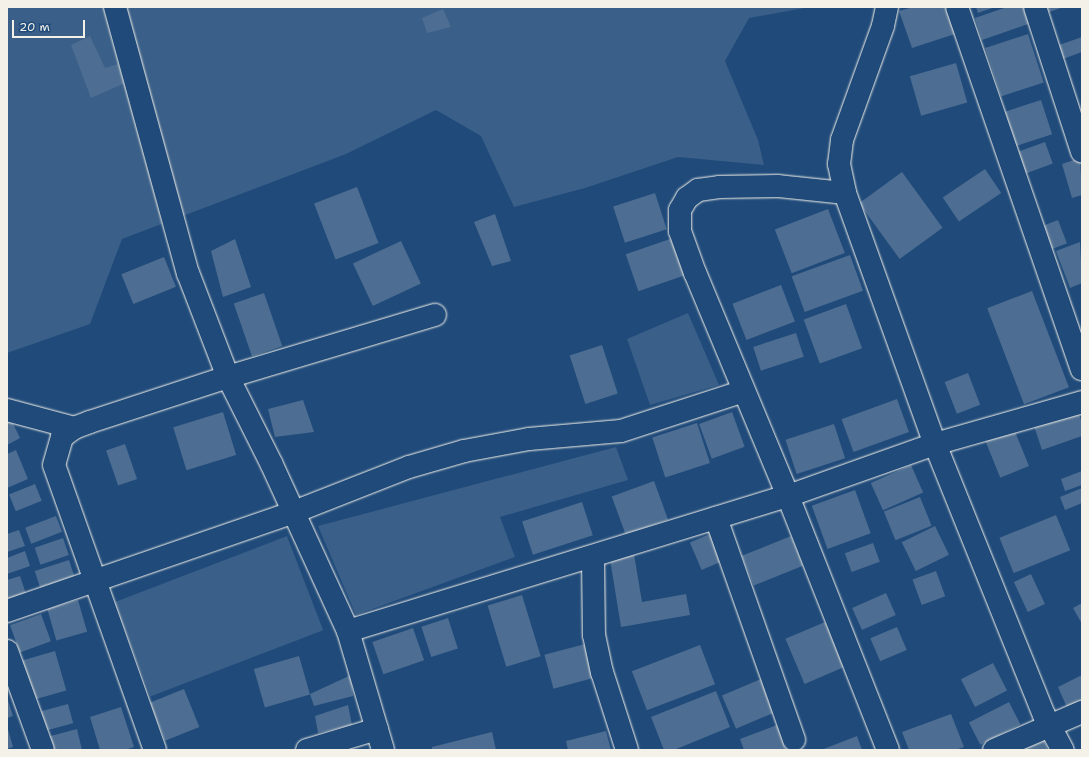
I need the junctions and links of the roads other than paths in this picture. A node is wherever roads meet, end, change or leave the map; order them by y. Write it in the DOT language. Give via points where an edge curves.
graph roads {
  1 [pos="115,7"];
  2 [pos="887,7"];
  3 [pos="957,7"];
  4 [pos="1035,7"];
  5 [pos="1082,152"];
  6 [pos="845,193"];
  7 [pos="435,315"];
  8 [pos="1082,369"];
  9 [pos="228,376"];
  10 [pos="744,391"];
  11 [pos="1082,402"];
  12 [pos="7,410"];
  13 [pos="74,428"];
  14 [pos="935,444"];
  15 [pos="788,496"];
  16 [pos="294,512"];
  17 [pos="716,518"];
  18 [pos="593,558"];
  19 [pos="94,581"];
  20 [pos="7,611"];
  21 [pos="348,631"];
  22 [pos="7,651"];
  23 [pos="1082,712"];
  24 [pos="1051,726"];
  25 [pos="377,729"];
  26 [pos="794,740"];
  27 [pos="43,750"];
  28 [pos="155,750"];
  29 [pos="307,750"];
  30 [pos="383,750"];
  31 [pos="627,750"];
  32 [pos="888,750"];
  33 [pos="994,750"];
  34 [pos="1063,750"];
  1 -- 9 [label="street" via="188,273"];
  2 -- 6 [label="street" via="883,26 842,140 839,164"];
  3 -- 8 [label="street"];
  4 -- 5 [label="street"];
  6 -- 10 [label="street" via="778,186 719,187 698,190 687,198 680,210 680,231"];
  6 -- 14 [label="street"];
  7 -- 9 [label="street"];
  9 -- 13 [label="street"];
  9 -- 16 [label="street"];
  10 -- 15 [label="street"];
  10 -- 16 [label="street" via="621,431 529,439 464,451 409,467"];
  11 -- 14 [label="street"];
  12 -- 13 [label="street"];
  13 -- 19 [label="street" via="62,437 54,465"];
  14 -- 15 [label="street"];
  14 -- 24 [label="street"];
  15 -- 17 [label="street"];
  15 -- 32 [label="street"];
  16 -- 19 [label="street"];
  16 -- 21 [label="street"];
  17 -- 18 [label="street"];
  17 -- 26 [label="street"];
  18 -- 21 [label="street"];
  18 -- 31 [label="street" via="594,635 602,672"];
  19 -- 20 [label="street"];
  19 -- 28 [label="street"];
  21 -- 25 [label="street"];
  22 -- 27 [label="street"];
  23 -- 24 [label="street"];
  24 -- 33 [label="street"];
  24 -- 34 [label="street"];
  25 -- 29 [label="street"];
  25 -- 30 [label="street"];
}
